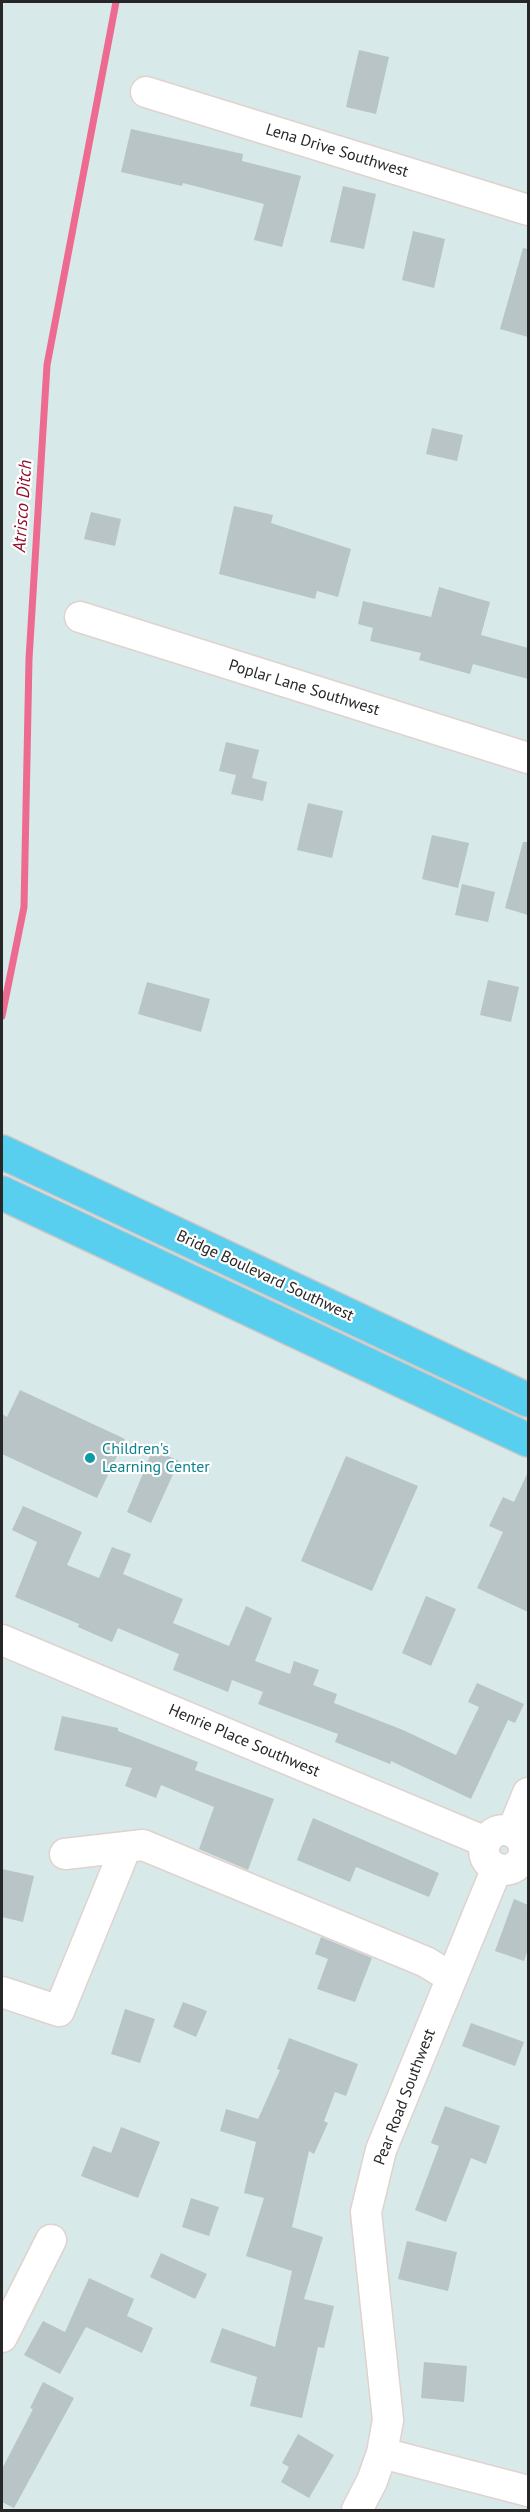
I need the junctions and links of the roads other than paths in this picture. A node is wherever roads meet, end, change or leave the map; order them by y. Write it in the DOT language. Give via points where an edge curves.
graph roads {
  1 [pos="146,92"];
  2 [pos="528,210"];
  3 [pos="80,617"];
  4 [pos="528,758"];
  5 [pos="2,1152"];
  6 [pos="2,1192"];
  7 [pos="528,1400"];
  8 [pos="528,1440"];
  9 [pos="2,1640"];
  10 [pos="528,1792"];
  11 [pos="126,1847"];
  12 [pos="509,1851"];
  13 [pos="65,1854"];
  14 [pos="452,1978"];
  15 [pos="2,1992"];
  16 [pos="51,2240"];
  17 [pos="2,2337"];
  18 [pos="382,2453"];
  19 [pos="528,2491"];
  20 [pos="357,2511"];
  1 -- 2 [label="street, Lena Drive Southwest"];
  3 -- 4 [label="street, Poplar Lane Southwest"];
  5 -- 7 [label="main road, Bridge Boulevard Southwest"];
  6 -- 8 [label="main road"];
  9 -- 12 [label="street, Henrie Place Southwest"];
  10 -- 12 [label="street, Pear Road Southwest"];
  11 -- 13 [label="street"];
  11 -- 14 [label="street" via="143,1845 426,1962"];
  11 -- 15 [label="street" via="59,2012"];
  12 -- 14 [label="street, Pear Road Southwest"];
  14 -- 18 [label="street, Pear Road Southwest" via="381,2150 366,2212 386,2389 388,2420"];
  16 -- 17 [label="street"];
  18 -- 19 [label="street"];
  18 -- 20 [label="street, Pear Road Southwest"];
}
